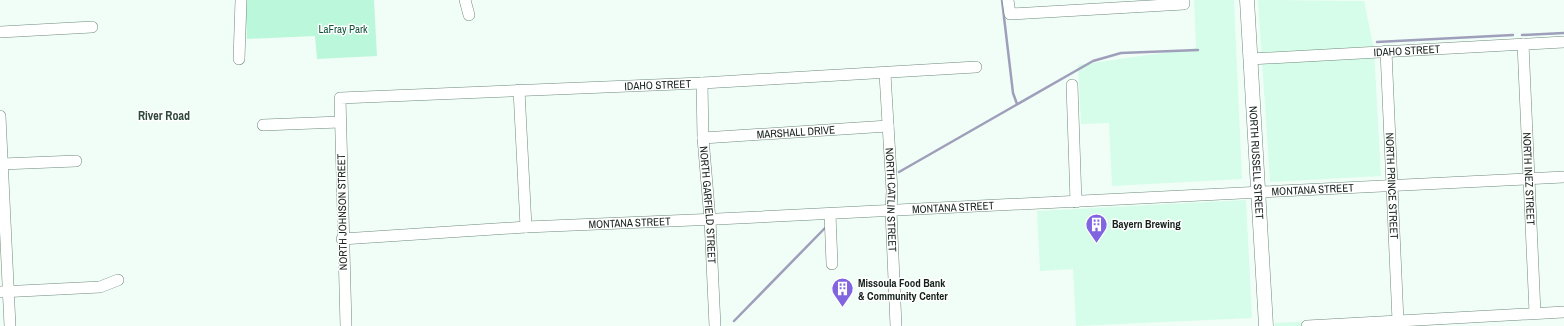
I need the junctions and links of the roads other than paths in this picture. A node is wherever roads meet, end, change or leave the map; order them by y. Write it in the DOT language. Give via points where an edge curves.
graph roads {
  1 [pos="241,0"];
  2 [pos="465,0"];
  3 [pos="1008,0"];
  4 [pos="1247,0"];
  5 [pos="1184,2"];
  6 [pos="469,15"];
  7 [pos="92,27"];
  8 [pos="0,32"];
  9 [pos="1564,42"];
  10 [pos="1523,44"];
  11 [pos="1386,51"];
  12 [pos="240,59"];
  13 [pos="1250,59"];
  14 [pos="976,67"];
  15 [pos="885,74"];
  16 [pos="702,83"];
  17 [pos="1072,85"];
  18 [pos="519,90"];
  19 [pos="340,98"];
  20 [pos="0,116"];
  21 [pos="340,122"];
  22 [pos="263,125"];
  23 [pos="888,126"];
  24 [pos="1,138"];
  25 [pos="703,138"];
  26 [pos="76,161"];
  27 [pos="2,164"];
  28 [pos="1564,177"];
  29 [pos="1529,179"];
  30 [pos="1392,185"];
  31 [pos="1258,191"];
  32 [pos="1076,202"];
  33 [pos="891,211"];
  34 [pos="830,214"];
  35 [pos="710,220"];
  36 [pos="526,227"];
  37 [pos="342,239"];
  38 [pos="832,264"];
  39 [pos="118,280"];
  40 [pos="4,292"];
  41 [pos="1564,312"];
  42 [pos="1535,313"];
  43 [pos="1398,321"];
  44 [pos="10,326"];
  45 [pos="346,326"];
  46 [pos="715,326"];
  47 [pos="896,326"];
  48 [pos="1266,326"];
  49 [pos="1307,326"];
  1 -- 12 [label="street"];
  2 -- 6 [label="street"];
  3 -- 5 [label="street" via="1010,14"];
  4 -- 13 [label="main road, NORTH RUSSELL STREET"];
  7 -- 8 [label="street"];
  9 -- 10 [label="street, IDAHO STREET"];
  10 -- 11 [label="street, IDAHO STREET"];
  10 -- 29 [label="street, NORTH INEZ STREET"];
  11 -- 13 [label="street, IDAHO STREET"];
  11 -- 30 [label="street, NORTH PRINCE STREET"];
  13 -- 31 [label="main road, NORTH RUSSELL STREET"];
  14 -- 15 [label="street, IDAHO STREET"];
  15 -- 16 [label="street, IDAHO STREET"];
  15 -- 23 [label="street, NORTH CATLIN STREET"];
  16 -- 18 [label="street, IDAHO STREET"];
  16 -- 25 [label="street, NORTH GARFIELD STREET"];
  17 -- 32 [label="street"];
  18 -- 19 [label="street, IDAHO STREET"];
  18 -- 36 [label="street"];
  19 -- 21 [label="street, NORTH JOHNSON STREET"];
  20 -- 24 [label="street"];
  21 -- 22 [label="street"];
  21 -- 37 [label="street, NORTH JOHNSON STREET"];
  23 -- 25 [label="street, MARSHALL DRIVE"];
  23 -- 33 [label="street, NORTH CATLIN STREET"];
  24 -- 27 [label="street"];
  25 -- 35 [label="street, NORTH GARFIELD STREET"];
  26 -- 27 [label="street"];
  27 -- 40 [label="street"];
  28 -- 29 [label="street, MONTANA STREET"];
  29 -- 30 [label="street, MONTANA STREET"];
  29 -- 42 [label="street, NORTH INEZ STREET"];
  30 -- 31 [label="street, MONTANA STREET"];
  30 -- 43 [label="street, NORTH PRINCE STREET"];
  31 -- 32 [label="street, MONTANA STREET"];
  31 -- 48 [label="main road, NORTH RUSSELL STREET"];
  32 -- 33 [label="street, MONTANA STREET"];
  33 -- 34 [label="street, MONTANA STREET"];
  33 -- 47 [label="street, NORTH CATLIN STREET"];
  34 -- 35 [label="street, MONTANA STREET"];
  34 -- 38 [label="street"];
  35 -- 36 [label="street, MONTANA STREET"];
  35 -- 46 [label="street, NORTH GARFIELD STREET"];
  36 -- 37 [label="street, MONTANA STREET"];
  37 -- 45 [label="street, NORTH JOHNSON STREET"];
  39 -- 40 [label="street" via="100,288"];
  40 -- 44 [label="street"];
  41 -- 42 [label="street"];
  42 -- 43 [label="street"];
  43 -- 49 [label="street"];
}
